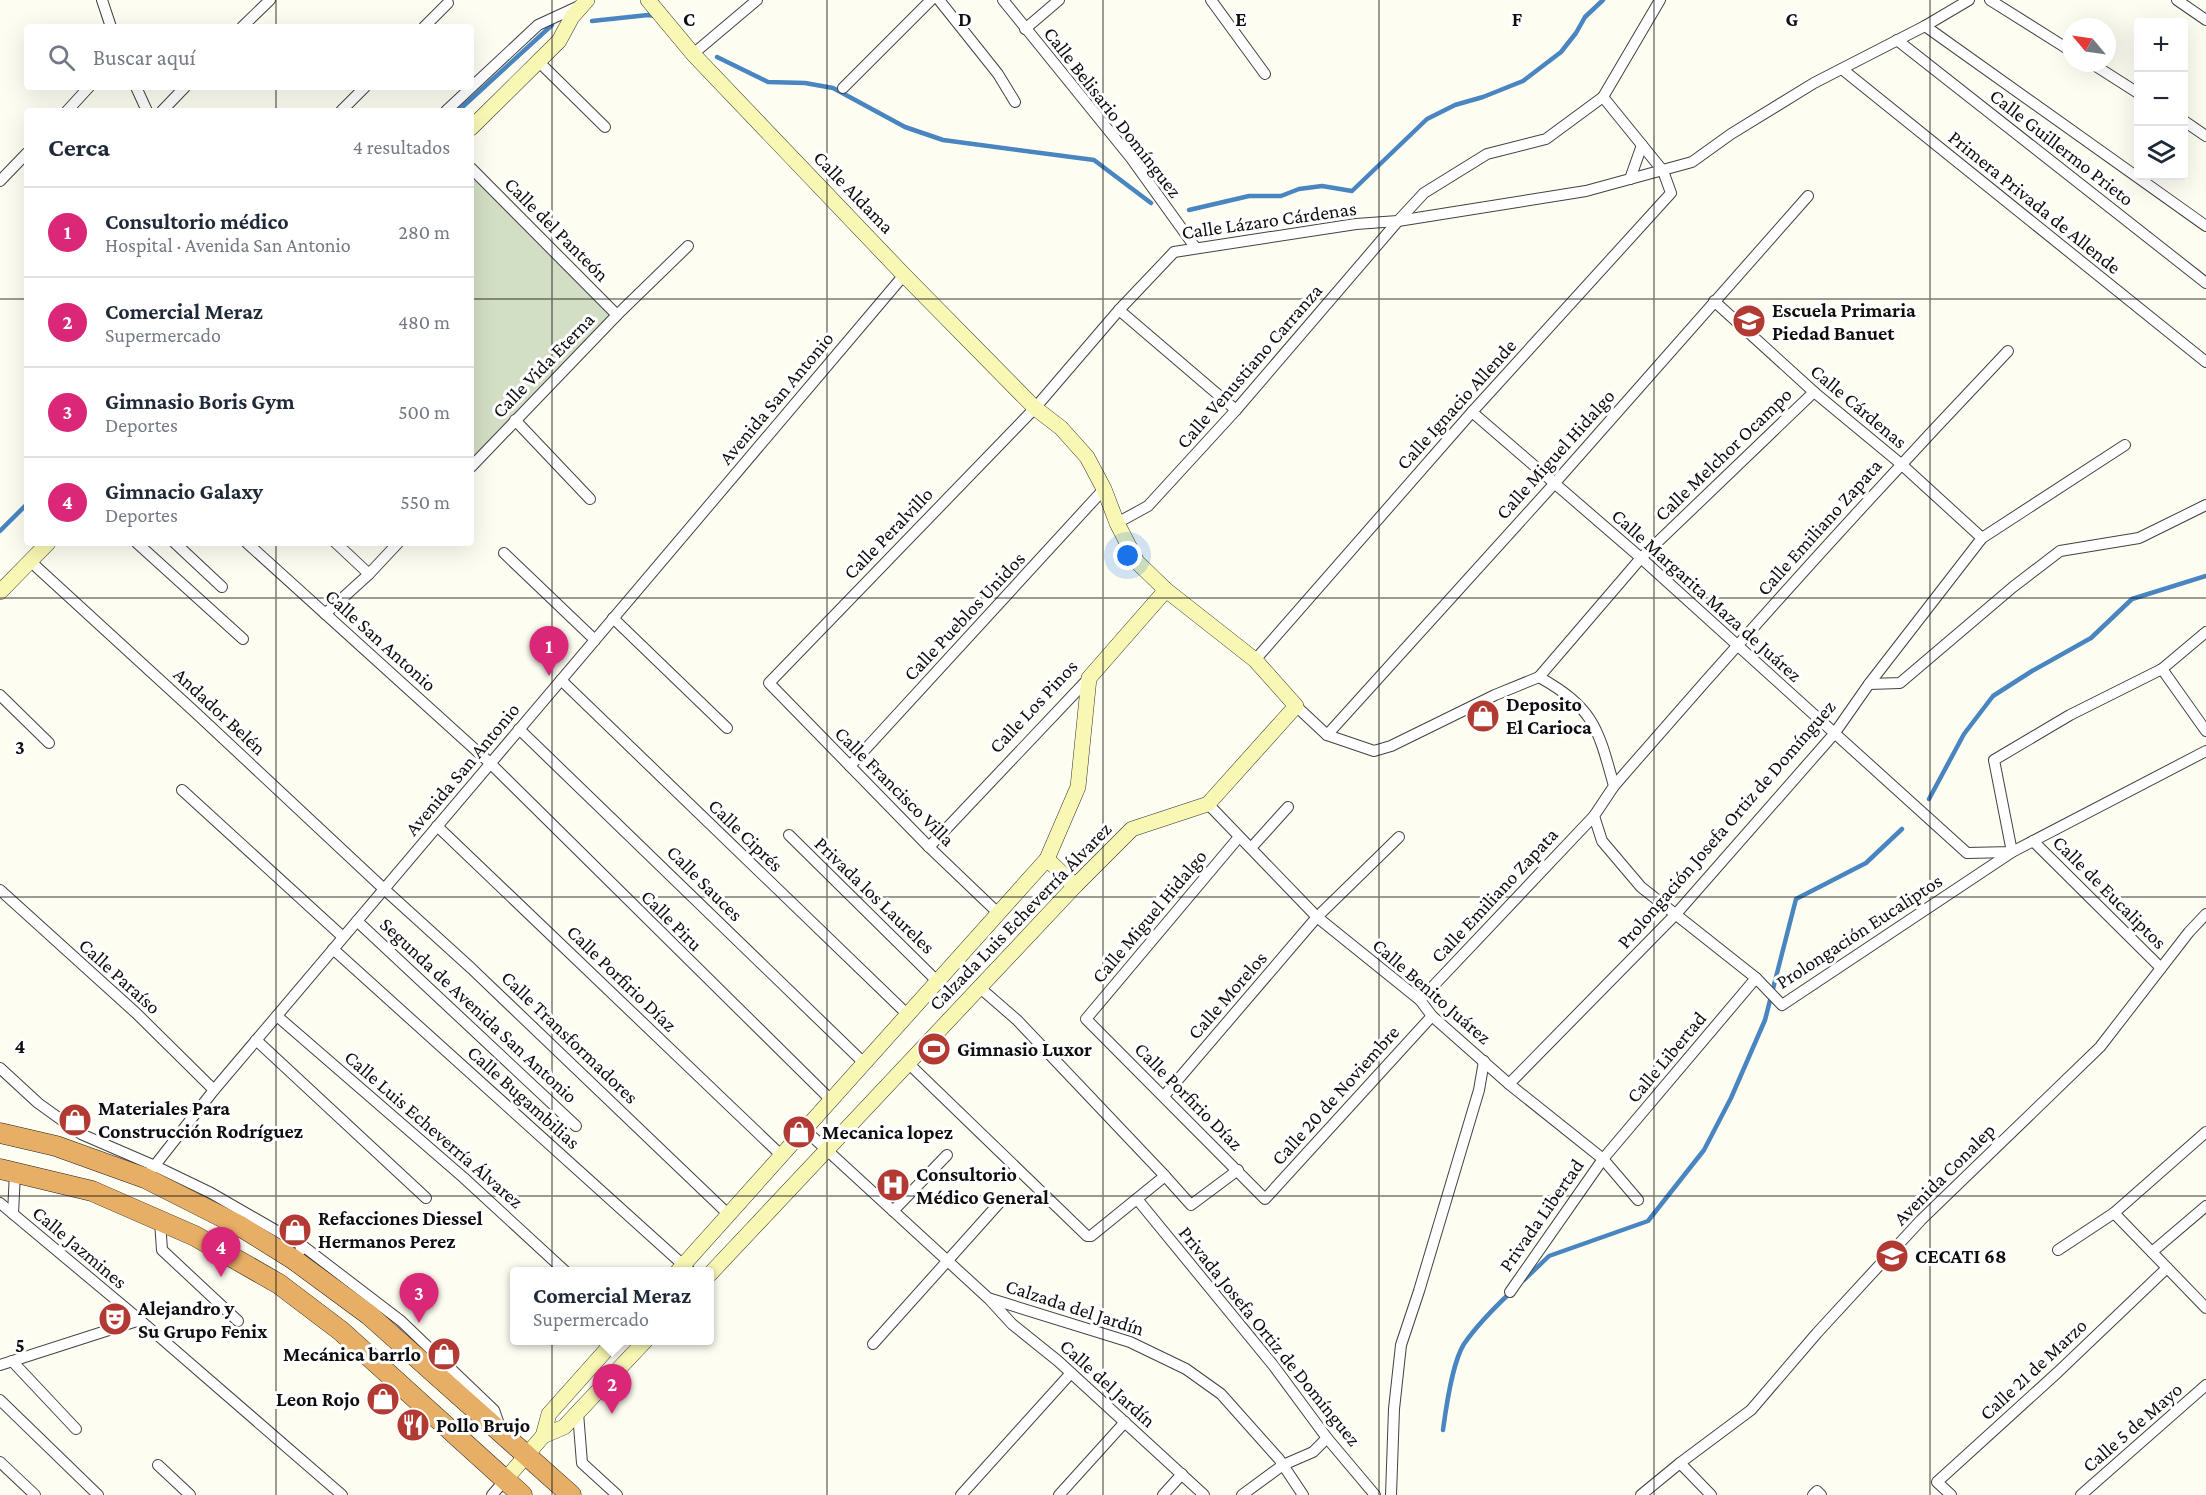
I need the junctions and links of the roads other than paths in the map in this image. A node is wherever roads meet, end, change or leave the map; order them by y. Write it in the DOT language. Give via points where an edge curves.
graph roads {
  1 [pos="102,0"];
  2 [pos="270,0"];
  3 [pos="648,0"];
  4 [pos="757,0"];
  5 [pos="931,0"];
  6 [pos="939,0"];
  7 [pos="1003,0"];
  8 [pos="1059,0"];
  9 [pos="1211,0"];
  10 [pos="1660,0"];
  11 [pos="1969,0"];
  12 [pos="1990,0"];
  13 [pos="2176,0"];
  14 [pos="448,3"];
  15 [pos="583,3"];
  16 [pos="2206,20"];
  17 [pos="110,24"];
  18 [pos="245,24"];
  19 [pos="427,24"];
  20 [pos="1925,26"];
  21 [pos="1025,29"];
  22 [pos="1897,40"];
  23 [pos="2062,45"];
  24 [pos="693,54"];
  25 [pos="538,62"];
  26 [pos="1842,69"];
  27 [pos="2105,72"];
  28 [pos="1265,74"];
  29 [pos="474,85"];
  30 [pos="843,88"];
  31 [pos="86,90"];
  32 [pos="137,90"];
  33 [pos="182,90"];
  34 [pos="362,90"];
  35 [pos="468,90"];
  36 [pos="2134,90"];
  37 [pos="1603,97"];
  38 [pos="1015,102"];
  39 [pos="70,108"];
  40 [pos="146,108"];
  41 [pos="165,108"];
  42 [pos="344,108"];
  43 [pos="449,108"];
  44 [pos="2188,124"];
  45 [pos="474,125"];
  46 [pos="604,127"];
  47 [pos="2206,135"];
  48 [pos="1642,145"];
  49 [pos="24,156"];
  50 [pos="474,171"];
  51 [pos="1663,171"];
  52 [pos="1630,179"];
  53 [pos="0,181"];
  54 [pos="1808,196"];
  55 [pos="1398,221"];
  56 [pos="2206,226"];
  57 [pos="688,246"];
  58 [pos="1195,247"];
  59 [pos="904,275"];
  60 [pos="2206,283"];
  61 [pos="1714,301"];
  62 [pos="1119,310"];
  63 [pos="617,315"];
  64 [pos="2008,351"];
  65 [pos="2206,362"];
  66 [pos="1814,392"];
  67 [pos="1035,408"];
  68 [pos="1236,410"];
  69 [pos="1472,412"];
  70 [pos="515,420"];
  71 [pos="2125,445"];
  72 [pos="474,464"];
  73 [pos="1901,464"];
  74 [pos="1554,484"];
  75 [pos="1104,489"];
  76 [pos="590,499"];
  77 [pos="2206,505"];
  78 [pos="1117,523"];
  79 [pos="1982,538"];
  80 [pos="45,546"];
  81 [pos="140,546"];
  82 [pos="178,546"];
  83 [pos="250,546"];
  84 [pos="339,546"];
  85 [pos="395,546"];
  86 [pos="504,553"];
  87 [pos="1641,558"];
  88 [pos="30,561"];
  89 [pos="369,574"];
  90 [pos="222,587"];
  91 [pos="1166,590"];
  92 [pos="0,592"];
  93 [pos="325,614"];
  94 [pos="613,618"];
  95 [pos="2206,632"];
  96 [pos="243,639"];
  97 [pos="595,640"];
  98 [pos="1736,644"];
  99 [pos="1256,660"];
  100 [pos="2162,669"];
  101 [pos="1539,677"];
  102 [pos="1089,678"];
  103 [pos="561,680"];
  104 [pos="769,683"];
  105 [pos="1869,684"];
  106 [pos="0,695"];
  107 [pos="1296,706"];
  108 [pos="727,728"];
  109 [pos="519,729"];
  110 [pos="2206,731"];
  111 [pos="1834,734"];
  112 [pos="1326,735"];
  113 [pos="49,743"];
  114 [pos="2206,751"];
  115 [pos="490,763"];
  116 [pos="850,766"];
  117 [pos="1614,786"];
  118 [pos="182,790"];
  119 [pos="1208,804"];
  120 [pos="1288,807"];
  121 [pos="1915,807"];
  122 [pos="1594,816"];
  123 [pos="437,826"];
  124 [pos="789,835"];
  125 [pos="1239,837"];
  126 [pos="1399,837"];
  127 [pos="2033,841"];
  128 [pos="929,847"];
  129 [pos="1251,848"];
  130 [pos="2013,852"];
  131 [pos="1047,859"];
  132 [pos="1075,886"];
  133 [pos="384,889"];
  134 [pos="0,890"];
  135 [pos="998,913"];
  136 [pos="1676,914"];
  137 [pos="2206,914"];
  138 [pos="1317,918"];
  139 [pos="357,921"];
  140 [pos="343,937"];
  141 [pos="333,949"];
  142 [pos="2161,968"];
  143 [pos="1756,978"];
  144 [pos="937,981"];
  145 [pos="979,987"];
  146 [pos="1420,1000"];
  147 [pos="907,1014"];
  148 [pos="277,1016"];
  149 [pos="1432,1016"];
  150 [pos="1086,1018"];
  151 [pos="256,1040"];
  152 [pos="1484,1061"];
  153 [pos="864,1063"];
  154 [pos="908,1063"];
  155 [pos="0,1068"];
  156 [pos="1509,1084"];
  157 [pos="214,1090"];
  158 [pos="1164,1096"];
  159 [pos="831,1100"];
  160 [pos="576,1126"];
  161 [pos="804,1130"];
  162 [pos="2206,1132"];
  163 [pos="0,1133"];
  164 [pos="826,1150"];
  165 [pos="782,1155"];
  166 [pos="947,1155"];
  167 [pos="1603,1159"];
  168 [pos="7,1170"];
  169 [pos="1238,1170"];
  170 [pos="150,1172"];
  171 [pos="1165,1176"];
  172 [pos="426,1198"];
  173 [pos="1137,1199"];
  174 [pos="1265,1199"];
  175 [pos="1001,1200"];
  176 [pos="1638,1200"];
  177 [pos="0,1203"];
  178 [pos="2206,1206"];
  179 [pos="893,1211"];
  180 [pos="2115,1213"];
  181 [pos="13,1214"];
  182 [pos="728,1214"];
  183 [pos="160,1221"];
  184 [pos="2058,1250"];
  185 [pos="2152,1252"];
  186 [pos="947,1260"];
  187 [pos="561,1267"];
  188 [pos="682,1267"];
  189 [pos="686,1267"];
  190 [pos="2167,1268"];
  191 [pos="714,1270"];
  192 [pos="1509,1292"];
  193 [pos="988,1298"];
  194 [pos="2206,1308"];
  195 [pos="140,1320"];
  196 [pos="238,1321"];
  197 [pos="873,1344"];
  198 [pos="611,1345"];
  199 [pos="642,1345"];
  200 [pos="12,1361"];
  201 [pos="0,1365"];
  202 [pos="1071,1373"];
  203 [pos="2206,1385"];
  204 [pos="0,1400"];
  205 [pos="578,1413"];
  206 [pos="1125,1422"];
  207 [pos="76,1429"];
  208 [pos="543,1436"];
  209 [pos="1327,1438"];
  210 [pos="526,1455"];
  211 [pos="0,1462"];
  212 [pos="1680,1462"];
  213 [pos="158,1465"];
  214 [pos="1283,1465"];
  215 [pos="1182,1474"];
  216 [pos="505,1479"];
  217 [pos="35,1495"];
  218 [pos="98,1495"];
  219 [pos="189,1495"];
  220 [pos="342,1495"];
  221 [pos="492,1495"];
  222 [pos="522,1495"];
  223 [pos="571,1495"];
  224 [pos="617,1495"];
  225 [pos="961,1495"];
  226 [pos="1059,1495"];
  227 [pos="1163,1495"];
  228 [pos="1204,1495"];
  229 [pos="1242,1495"];
  230 [pos="1303,1495"];
  231 [pos="1375,1495"];
  232 [pos="1391,1495"];
  233 [pos="1641,1495"];
  234 [pos="1711,1495"];
  235 [pos="1813,1495"];
  236 [pos="1821,1495"];
  237 [pos="1951,1495"];
  238 [pos="2081,1495"];
  1 -- 17 [label="street"];
  2 -- 18 [label="street"];
  3 -- 24 [label="street, Calle Aldama"];
  4 -- 24 [label="street"];
  5 -- 30 [label="street"];
  6 -- 38 [label="street" via="998,74"];
  7 -- 21 [label="street, Calle Belisario Domínguez"];
  8 -- 21 [label="street"];
  9 -- 28 [label="street"];
  10 -- 37 [label="street"];
  11 -- 20 [label="street"];
  12 -- 23 [label="street"];
  13 -- 16 [label="street"];
  14 -- 19 [label="street"];
  15 -- 25 [label="street" via="558,41"];
  15 -- 29 [label="street" via="538,25"];
  20 -- 22 [label="street"];
  20 -- 56 [label="street"];
  21 -- 58 [label="street, Calle Belisario Domínguez" via="1131,158"];
  22 -- 26 [label="street"];
  22 -- 60 [label="street, Calle Guillermo Prieto"];
  24 -- 59 [label="street, Calle Aldama"];
  25 -- 45 [label="street"];
  25 -- 46 [label="street"];
  26 -- 51 [label="street" via="1731,134 1692,162"];
  26 -- 65 [label="street, Primera Privada de Allende"];
  27 -- 36 [label="street"];
  31 -- 39 [label="street"];
  32 -- 40 [label="street"];
  33 -- 41 [label="street"];
  34 -- 42 [label="street"];
  35 -- 43 [label="street"];
  37 -- 48 [label="street"];
  37 -- 55 [label="street, Calle Venustiano Carranza" via="1546,139 1487,154 1424,194"];
  44 -- 47 [label="street"];
  48 -- 51 [label="street"];
  48 -- 52 [label="street"];
  49 -- 53 [label="street"];
  50 -- 63 [label="street, Calle del Panteón"];
  51 -- 52 [label="street"];
  51 -- 69 [label="street, Calle Ignacio Allende" via="1671,193"];
  52 -- 55 [label="street" via="1586,191"];
  54 -- 61 [label="street, Calle Miguel Hidalgo"];
  55 -- 58 [label="street, Calle Lázaro Cárdenas"];
  55 -- 68 [label="street, Calle Venustiano Carranza"];
  57 -- 63 [label="street, Calle Vida Eterna"];
  58 -- 62 [label="street, Calle Lázaro Cárdenas" via="1174,252"];
  59 -- 67 [label="street, Calle Aldama"];
  59 -- 94 [label="street, Avenida San Antonio"];
  61 -- 66 [label="street, Calle Cárdenas"];
  61 -- 74 [label="street, Calle Miguel Hidalgo"];
  62 -- 67 [label="street, Calle Lázaro Cárdenas"];
  62 -- 68 [label="street"];
  63 -- 70 [label="street, Calle Vida Eterna"];
  64 -- 73 [label="street, Calle Emiliano Zapata"];
  66 -- 73 [label="street, Calle Cárdenas"];
  66 -- 87 [label="street, Calle Melchor Ocampo"];
  67 -- 75 [label="street, Calle Aldama" via="1061,428 1087,457"];
  67 -- 104 [label="street, Calle Peralvillo"];
  68 -- 78 [label="street, Calle Venustiano Carranza" via="1149,506"];
  69 -- 74 [label="street, Calle Margarita Maza de Juárez"];
  69 -- 99 [label="street, Calle Ignacio Allende"];
  70 -- 72 [label="street, Calle Vida Eterna"];
  70 -- 76 [label="street"];
  71 -- 79 [label="street, Prolongación Josefa Ortiz de Domínguez"];
  73 -- 79 [label="street, Calle Cárdenas"];
  73 -- 98 [label="street, Calle Emiliano Zapata"];
  74 -- 87 [label="street, Calle Margarita Maza de Juárez"];
  74 -- 112 [label="street, Calle Miguel Hidalgo"];
  75 -- 78 [label="street, Calle Aldama"];
  75 -- 116 [label="street, Calle Pueblos Unidos"];
  77 -- 105 [label="street" via="2139,538 2060,551 1900,683"];
  78 -- 91 [label="street, Calle Aldama" via="1137,562"];
  79 -- 105 [label="street, Prolongación Josefa Ortiz de Domínguez"];
  80 -- 88 [label="street"];
  81 -- 96 [label="street"];
  82 -- 90 [label="street"];
  83 -- 93 [label="street, Calle San Antonio"];
  84 -- 89 [label="street"];
  85 -- 89 [label="street"];
  86 -- 97 [label="street"];
  87 -- 98 [label="street, Calle Margarita Maza de Juárez"];
  87 -- 101 [label="street, Calle Melchor Ocampo"];
  88 -- 92 [label="street"];
  88 -- 133 [label="street, Andador Belén"];
  89 -- 93 [label="street"];
  91 -- 99 [label="street, Calle Aldama"];
  91 -- 102 [label="street, Calle Los Pinos"];
  93 -- 115 [label="street, Calle San Antonio"];
  94 -- 97 [label="street, Avenida San Antonio"];
  94 -- 108 [label="street"];
  95 -- 100 [label="street"];
  97 -- 103 [label="street, Avenida San Antonio"];
  98 -- 111 [label="street, Calle Margarita Maza de Juárez"];
  98 -- 117 [label="street, Calle Emiliano Zapata"];
  99 -- 107 [label="street, Calle Aldama"];
  100 -- 110 [label="street"];
  100 -- 130 [label="street" via="2070,714 1994,760"];
  101 -- 112 [label="street" via="1374,751"];
  101 -- 117 [label="street" via="1557,687 1590,717 1602,741"];
  102 -- 128 [label="street, Calle Los Pinos"];
  102 -- 131 [label="street, Calzada Luis Echeverría Álvarez" via="1078,787"];
  103 -- 109 [label="street, Avenida San Antonio"];
  103 -- 147 [label="street, Calle Ciprés"];
  104 -- 116 [label="street, Calle Francisco Villa"];
  105 -- 111 [label="street, Prolongación Josefa Ortiz de Domínguez"];
  106 -- 113 [label="street"];
  107 -- 112 [label="street"];
  107 -- 119 [label="street"];
  109 -- 115 [label="street, Avenida San Antonio"];
  109 -- 153 [label="street, Calle Sauces"];
  111 -- 121 [label="street, Calle Margarita Maza de Juárez"];
  111 -- 136 [label="street, Prolongación Josefa Ortiz de Domínguez"];
  114 -- 127 [label="street, Prolongación Eucaliptos"];
  115 -- 123 [label="street, Avenida San Antonio"];
  115 -- 159 [label="street, Calle Piru"];
  116 -- 128 [label="street, Calle Francisco Villa"];
  117 -- 122 [label="street, Calle Emiliano Zapata"];
  118 -- 140 [label="street"];
  119 -- 125 [label="street, Calle Benito Juárez"];
  119 -- 132 [label="street, Calzada Luis Echeverría Álvarez" via="1132,829"];
  120 -- 129 [label="street"];
  121 -- 130 [label="street, Prolongación Eucaliptos" via="1967,853"];
  122 -- 136 [label="street, Prolongación Eucaliptos" via="1602,841 1620,863 1641,887"];
  122 -- 146 [label="street, Calle Emiliano Zapata"];
  123 -- 133 [label="street, Avenida San Antonio"];
  123 -- 165 [label="street, Calle Porfirio Díaz"];
  124 -- 144 [label="street, Privada los Laureles"];
  125 -- 129 [label="street, Calle Benito Juárez"];
  125 -- 150 [label="street, Calle Miguel Hidalgo"];
  126 -- 138 [label="street, Calle Morelos"];
  127 -- 130 [label="street, Prolongación Eucaliptos"];
  127 -- 142 [label="street, Calle de Eucaliptos"];
  128 -- 135 [label="street, Calle Francisco Villa"];
  129 -- 138 [label="street, Calle Benito Juárez"];
  130 -- 143 [label="street, Prolongación Eucaliptos" via="1782,1005"];
  131 -- 132 [label="street"];
  131 -- 135 [label="street, Calzada Luis Echeverría Álvarez"];
  132 -- 145 [label="street, Calzada Luis Echeverría Álvarez"];
  133 -- 139 [label="street, Avenida San Antonio"];
  133 -- 182 [label="street, Calle Transformadores"];
  134 -- 157 [label="street, Calle Paraíso"];
  135 -- 144 [label="street, Calzada Luis Echeverría Álvarez"];
  136 -- 143 [label="street, Prolongación Eucaliptos"];
  136 -- 156 [label="street, Prolongación Josefa Ortiz de Domínguez"];
  137 -- 142 [label="street, Avenida Conalep"];
  138 -- 146 [label="street, Calle Benito Juárez"];
  138 -- 158 [label="street, Calle Morelos"];
  139 -- 140 [label="street, Avenida San Antonio"];
  139 -- 160 [label="street, Segunda de Avenida San Antonio"];
  140 -- 141 [label="street, Avenida San Antonio"];
  141 -- 148 [label="street, Avenida San Antonio"];
  141 -- 188 [label="street, Calle Bugambilias"];
  142 -- 212 [label="street, Avenida Conalep" via="2100,1047 1921,1220 1751,1410"];
  143 -- 167 [label="street, Calle Libertad"];
  144 -- 147 [label="street, Calzada Luis Echeverría Álvarez"];
  145 -- 154 [label="street, Calzada Luis Echeverría Álvarez"];
  145 -- 171 [label="street" via="1017,1020"];
  146 -- 149 [label="street, Calle Benito Juárez"];
  147 -- 153 [label="street, Calzada Luis Echeverría Álvarez"];
  148 -- 151 [label="street, Avenida San Antonio"];
  148 -- 187 [label="street, Calle Luis Echeverría Álvarez"];
  149 -- 152 [label="street, Calle Benito Juárez"];
  149 -- 174 [label="street, Calle 20 de Noviembre"];
  150 -- 158 [label="street, Calle Porfirio Díaz"];
  151 -- 157 [label="street, Avenida San Antonio"];
  151 -- 172 [label="street"];
  152 -- 156 [label="street, Calle Benito Juárez"];
  152 -- 232 [label="street" via="1479,1090 1401,1345"];
  153 -- 159 [label="street, Calzada Luis Echeverría Álvarez"];
  154 -- 164 [label="street, Calzada Luis Echeverría Álvarez"];
  154 -- 173 [label="street" via="1087,1236"];
  155 -- 170 [label="street" via="38,1103 81,1134"];
  156 -- 167 [label="street, Calle Benito Juárez"];
  157 -- 170 [label="street, Avenida San Antonio"];
  158 -- 169 [label="street, Calle Porfirio Díaz"];
  159 -- 161 [label="street, Calzada Luis Echeverría Álvarez"];
  161 -- 164 [label="street, Calzada del Jardín"];
  161 -- 165 [label="street, Calzada Luis Echeverría Álvarez"];
  162 -- 180 [label="street"];
  163 -- 170 [label="highway"];
  164 -- 179 [label="street, Calzada del Jardín"];
  164 -- 191 [label="street, Calzada Luis Echeverría Álvarez"];
  165 -- 182 [label="street, Calzada Luis Echeverría Álvarez"];
  166 -- 179 [label="street"];
  167 -- 176 [label="street, Calle Benito Juárez"];
  167 -- 192 [label="street, Privada Libertad"];
  168 -- 181 [label="street, Calle Jazmines"];
  168 -- 183 [label="highway" via="92,1191"];
  169 -- 171 [label="street" via="1191,1206"];
  169 -- 174 [label="street, Calle Porfirio Díaz"];
  170 -- 210 [label="highway" via="240,1226 298,1253"];
  171 -- 173 [label="street"];
  173 -- 209 [label="street, Privada Josefa Ortiz de Domínguez" via="1273,1365"];
  175 -- 186 [label="street"];
  177 -- 181 [label="street, Calle Jazmines"];
  178 -- 185 [label="street"];
  179 -- 186 [label="street, Calzada del Jardín"];
  180 -- 184 [label="street"];
  180 -- 185 [label="street"];
  181 -- 195 [label="street, Calle Jazmines"];
  182 -- 189 [label="street, Calzada Luis Echeverría Álvarez"];
  183 -- 196 [label="street" via="162,1250"];
  183 -- 216 [label="highway" via="195,1236 279,1284 341,1331"];
  185 -- 190 [label="street"];
  186 -- 193 [label="street, Calzada del Jardín"];
  186 -- 197 [label="street"];
  190 -- 194 [label="street"];
  190 -- 237 [label="street, Calle 21 de Marzo" via="1937,1482"];
  193 -- 202 [label="street, Calle del Jardín" via="1012,1324"];
  193 -- 214 [label="street, Calzada del Jardín" via="1130,1342 1186,1369 1221,1394"];
  195 -- 200 [label="street"];
  195 -- 220 [label="street, Calle Jazmines"];
  198 -- 208 [label="street" via="549,1414"];
  199 -- 205 [label="street"];
  200 -- 201 [label="street"];
  200 -- 207 [label="street"];
  202 -- 206 [label="street, Calle del Jardín"];
  202 -- 225 [label="street"];
  203 -- 238 [label="street, Calle 5 de Mayo"];
  204 -- 218 [label="street"];
  205 -- 208 [label="street" via="564,1428"];
  205 -- 224 [label="street" via="582,1463"];
  206 -- 215 [label="street, Calle del Jardín"];
  206 -- 226 [label="street"];
  208 -- 210 [label="street"];
  209 -- 214 [label="street" via="1313,1452"];
  209 -- 231 [label="street, Privada Josefa Ortiz de Domínguez"];
  210 -- 216 [label="street"];
  210 -- 223 [label="highway"];
  211 -- 217 [label="street"];
  212 -- 233 [label="street, Avenida Conalep"];
  212 -- 234 [label="street"];
  213 -- 219 [label="street"];
  214 -- 229 [label="street"];
  214 -- 230 [label="street, Calzada del Jardín"];
  215 -- 227 [label="street"];
  215 -- 228 [label="street, Calle del Jardín"];
  216 -- 221 [label="street"];
  216 -- 222 [label="highway"];
  235 -- 236 [label="street" via="1817,1491"];
}
